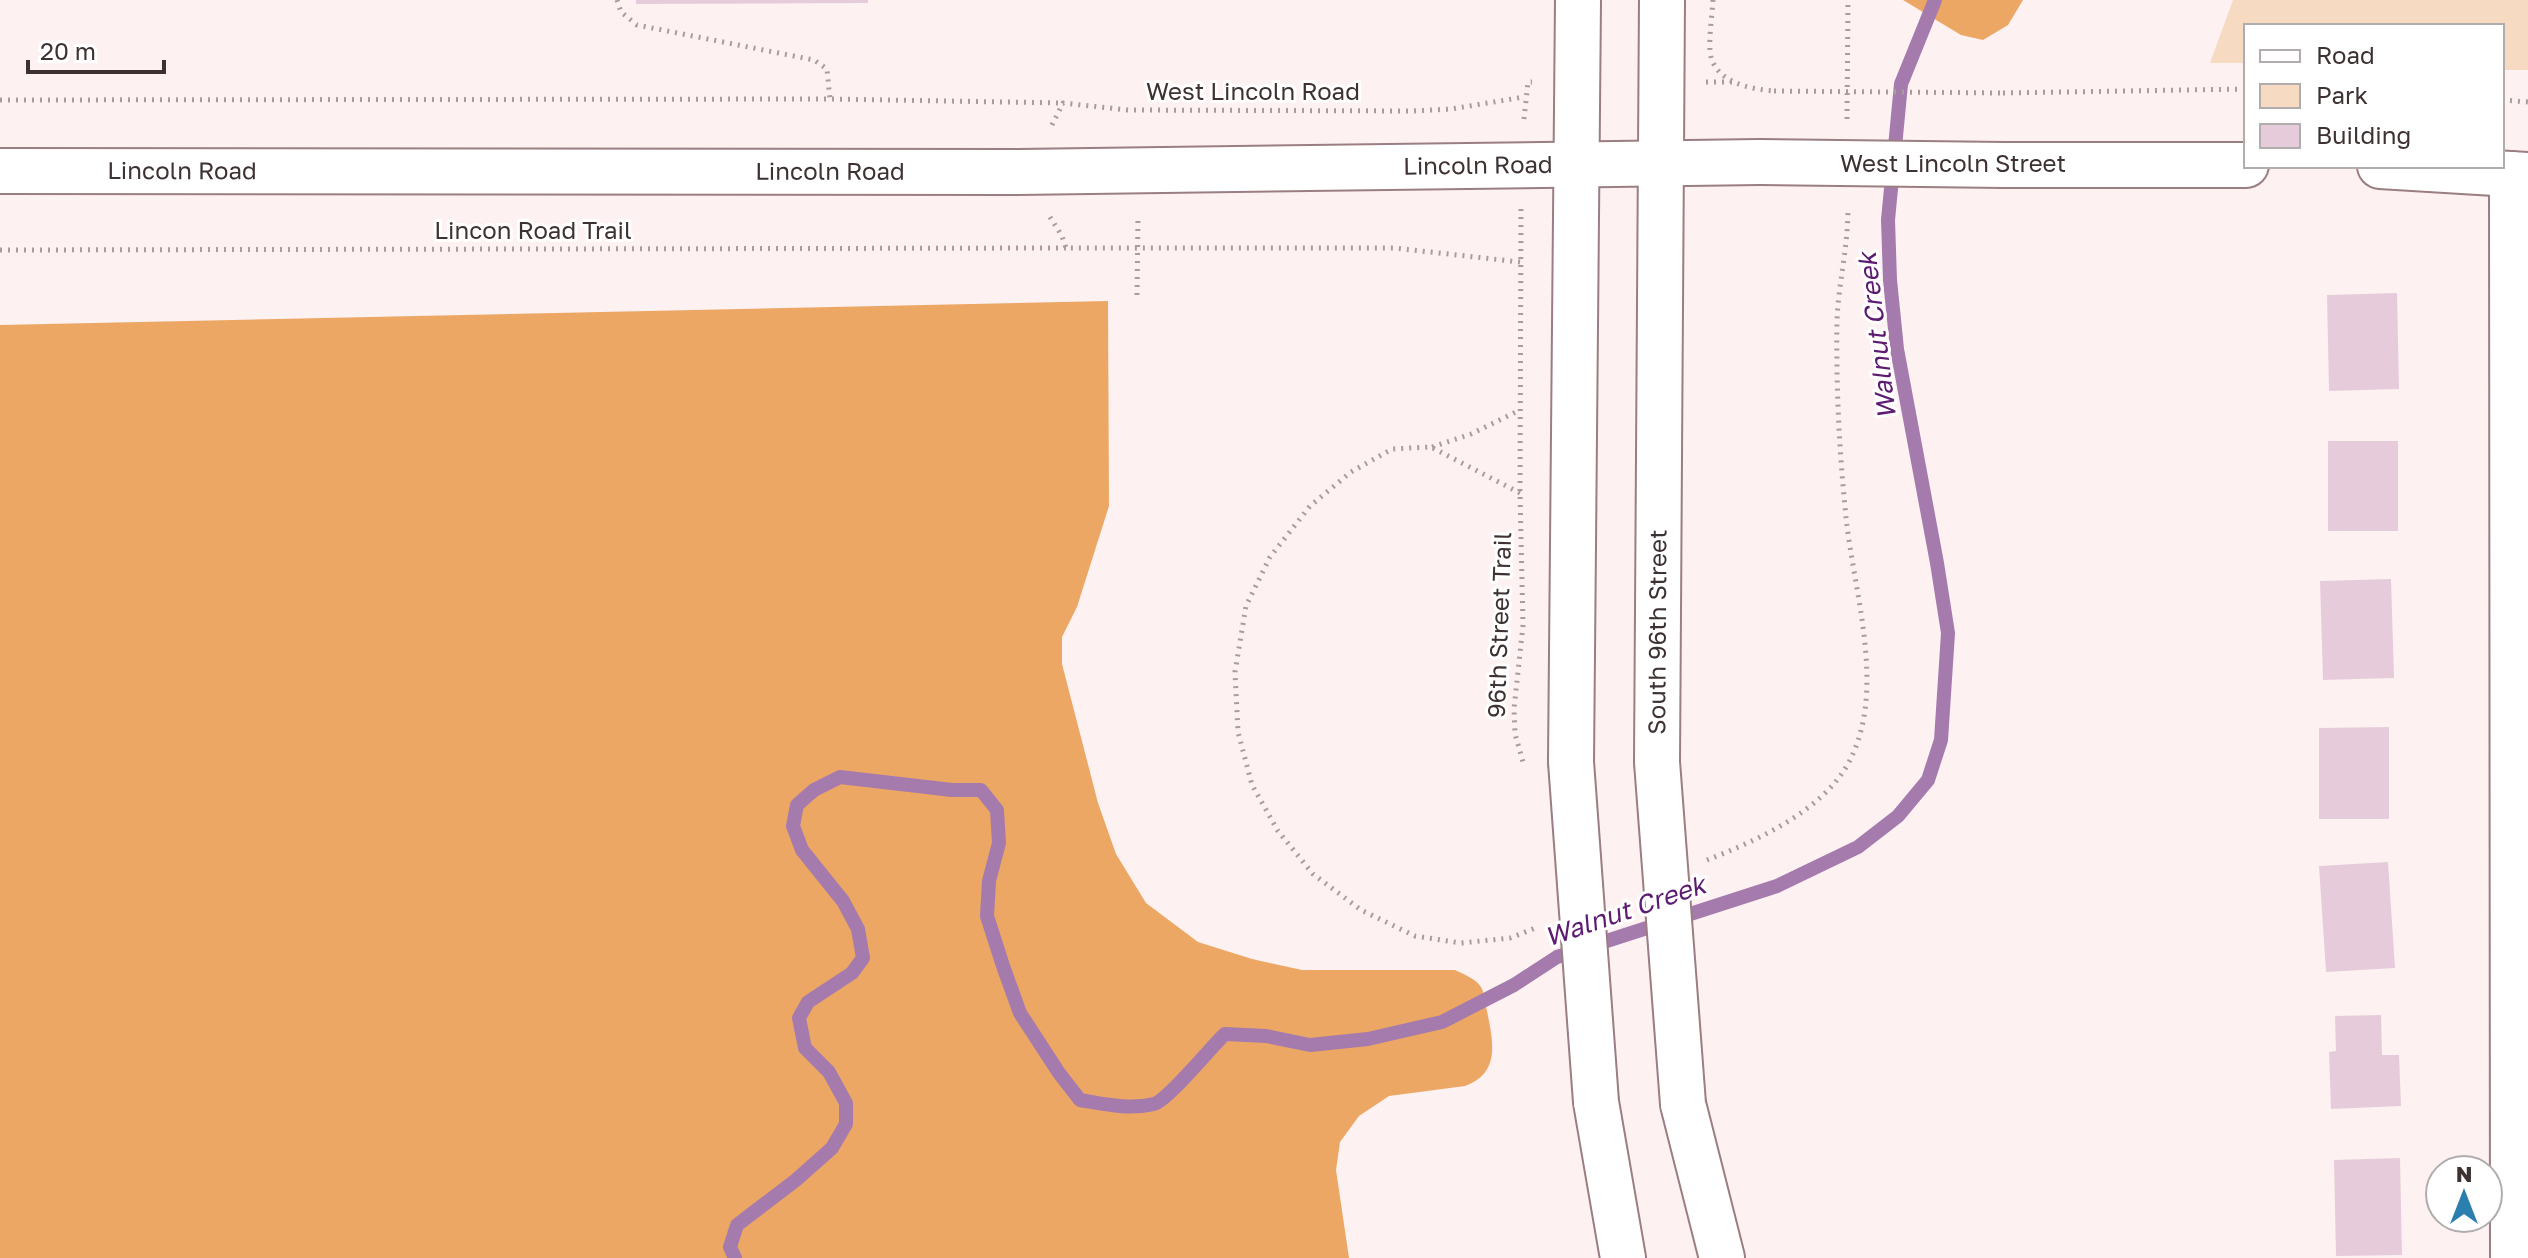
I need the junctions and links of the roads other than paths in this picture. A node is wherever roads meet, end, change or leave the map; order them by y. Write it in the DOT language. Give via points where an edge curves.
graph roads {
  1 [pos="1578,0"];
  2 [pos="1662,0"];
  3 [pos="1661,163"];
  4 [pos="1575,165"];
  5 [pos="2244,165"];
  6 [pos="2415,168"];
  7 [pos="0,171"];
  8 [pos="2520,174"];
  9 [pos="1623,1258"];
  10 [pos="1722,1258"];
  11 [pos="2513,1258"];
  1 -- 4 [label="street"];
  2 -- 3 [label="street, South 96th Street"];
  3 -- 4 [label="street, Lincoln Road"];
  3 -- 5 [label="street, West Lincoln Street, bridge"];
  3 -- 10 [label="street, South 96th Street, bridge" via="1657,762 1683,1104"];
  4 -- 7 [label="street, Lincoln Road" via="1018,172"];
  4 -- 9 [label="street, bridge" via="1571,762 1596,1102"];
  6 -- 8 [label="street"];
  8 -- 11 [label="street"];
}
